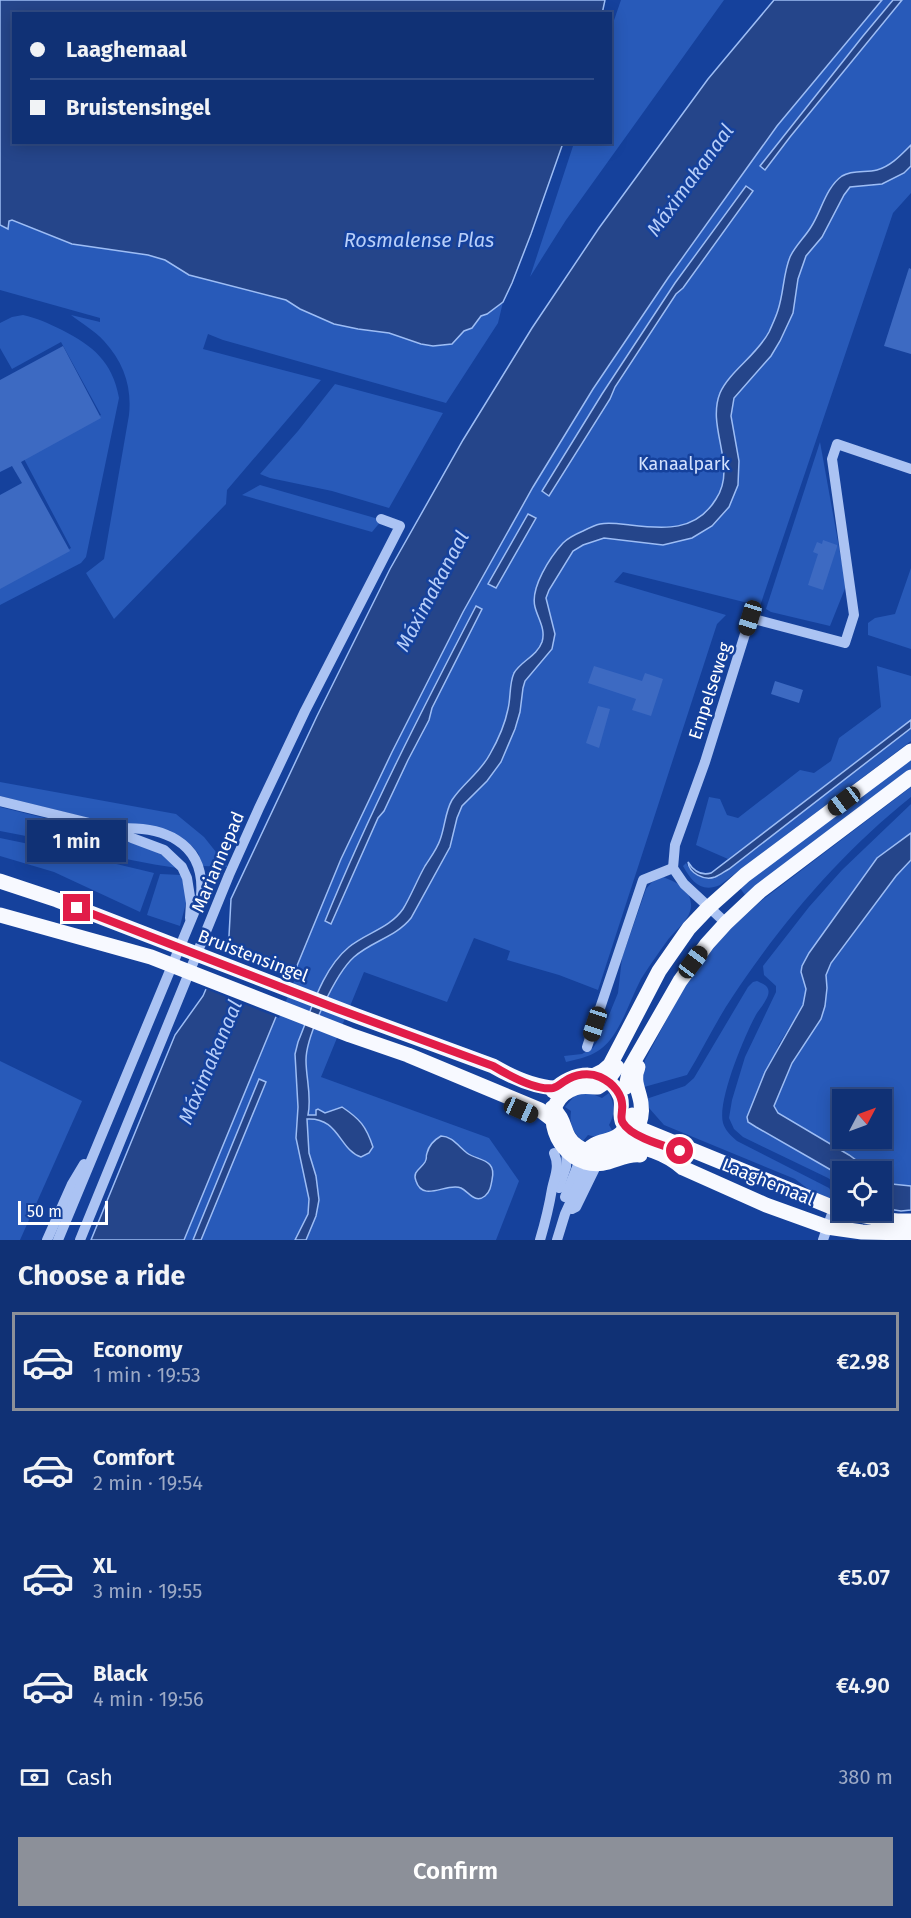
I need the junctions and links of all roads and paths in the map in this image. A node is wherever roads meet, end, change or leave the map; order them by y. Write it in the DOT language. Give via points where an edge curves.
graph roads {
  1 [pos="911,469"];
  2 [pos="381,519"];
  3 [pos="911,751"];
  4 [pos="911,777"];
  5 [pos="0,801"];
  6 [pos="114,829"];
  7 [pos="673,868"];
  8 [pos="0,881"];
  9 [pos="708,908"];
  10 [pos="0,915"];
  11 [pos="726,923"];
  12 [pos="190,924"];
  13 [pos="635,1017"];
  14 [pos="587,1047"];
  15 [pos="493,1066"];
  16 [pos="603,1073"];
  17 [pos="630,1082"];
  18 [pos="555,1088"];
  19 [pos="548,1114"];
  20 [pos="635,1123"];
  21 [pos="96,1146"];
  22 [pos="693,1150"];
  23 [pos="623,1152"];
  24 [pos="581,1156"];
  25 [pos="832,1207"];
  26 [pos="565,1214"];
  27 [pos="832,1214"];
  28 [pos="892,1221"];
  29 [pos="911,1221"];
  30 [pos="911,1233"];
  31 [pos="825,1234"];
  32 [pos="47,1240"];
  33 [pos="58,1240"];
  34 [pos="80,1240"];
  35 [pos="540,1240"];
  36 [pos="557,1240"];
  1 -- 7 [label="street, Empelseweg" via="837,444 832,459 854,615 845,643 750,618 675,845"];
  2 -- 34 [label="street, Mariannepad" via="400,526 259,808"];
  3 -- 9 [label="main road" via="745,875"];
  4 -- 11 [label="main road" via="760,891"];
  5 -- 6 [label="street"];
  6 -- 12 [label="street" via="164,850 182,867 192,903"];
  6 -- 12 [label="street" via="143,828 164,833 191,854 202,889"];
  7 -- 9 [label="street"];
  7 -- 14 [label="street" via="643,880"];
  8 -- 15 [label="main road, Bruistensingel"];
  9 -- 11 [label="street"];
  9 -- 13 [label="main road" via="668,957"];
  10 -- 19 [label="main road" via="151,957 483,1086 493,1084"];
  11 -- 17 [label="main road" via="680,981"];
  12 -- 21 [label="street"];
  13 -- 16 [label="main road" via="635,1030"];
  13 -- 16 [label="main road" via="623,1024 606,1056"];
  15 -- 16 [label="main road, Bruistensingel" via="541,1079 576,1066"];
  15 -- 18 [label="main road, Bruistensingel" via="509,1076"];
  16 -- 17 [label="main road"];
  16 -- 18 [label="main road" via="574,1077"];
  16 -- 19 [label="main road" via="598,1088 572,1089"];
  16 -- 20 [label="main road" via="619,1094 622,1121"];
  17 -- 20 [label="main road"];
  18 -- 19 [label="main road"];
  19 -- 24 [label="main road" via="561,1117"];
  19 -- 24 [label="main road" via="548,1141"];
  20 -- 22 [label="main road, Laaghemaal" via="680,1151"];
  20 -- 22 [label="main road, Laaghemaal" via="649,1124 684,1139"];
  20 -- 23 [label="main road"];
  20 -- 24 [label="main road" via="614,1139 594,1143"];
  21 -- 32 [label="street" via="72,1184"];
  21 -- 33 [label="street"];
  22 -- 25 [label="main road, Laaghemaal"];
  23 -- 24 [label="main road" via="609,1163"];
  23 -- 31 [label="main road, Laaghemaal" via="683,1168"];
  24 -- 26 [label="street" via="563,1202"];
  24 -- 26 [label="street" via="576,1207"];
  24 -- 35 [label="street" via="566,1167"];
  26 -- 36 [label="street"];
  27 -- 31 [label="street"];
  28 -- 29 [label="main road, Laaghemaal"];
  30 -- 31 [label="main road, Laaghemaal"];
}
